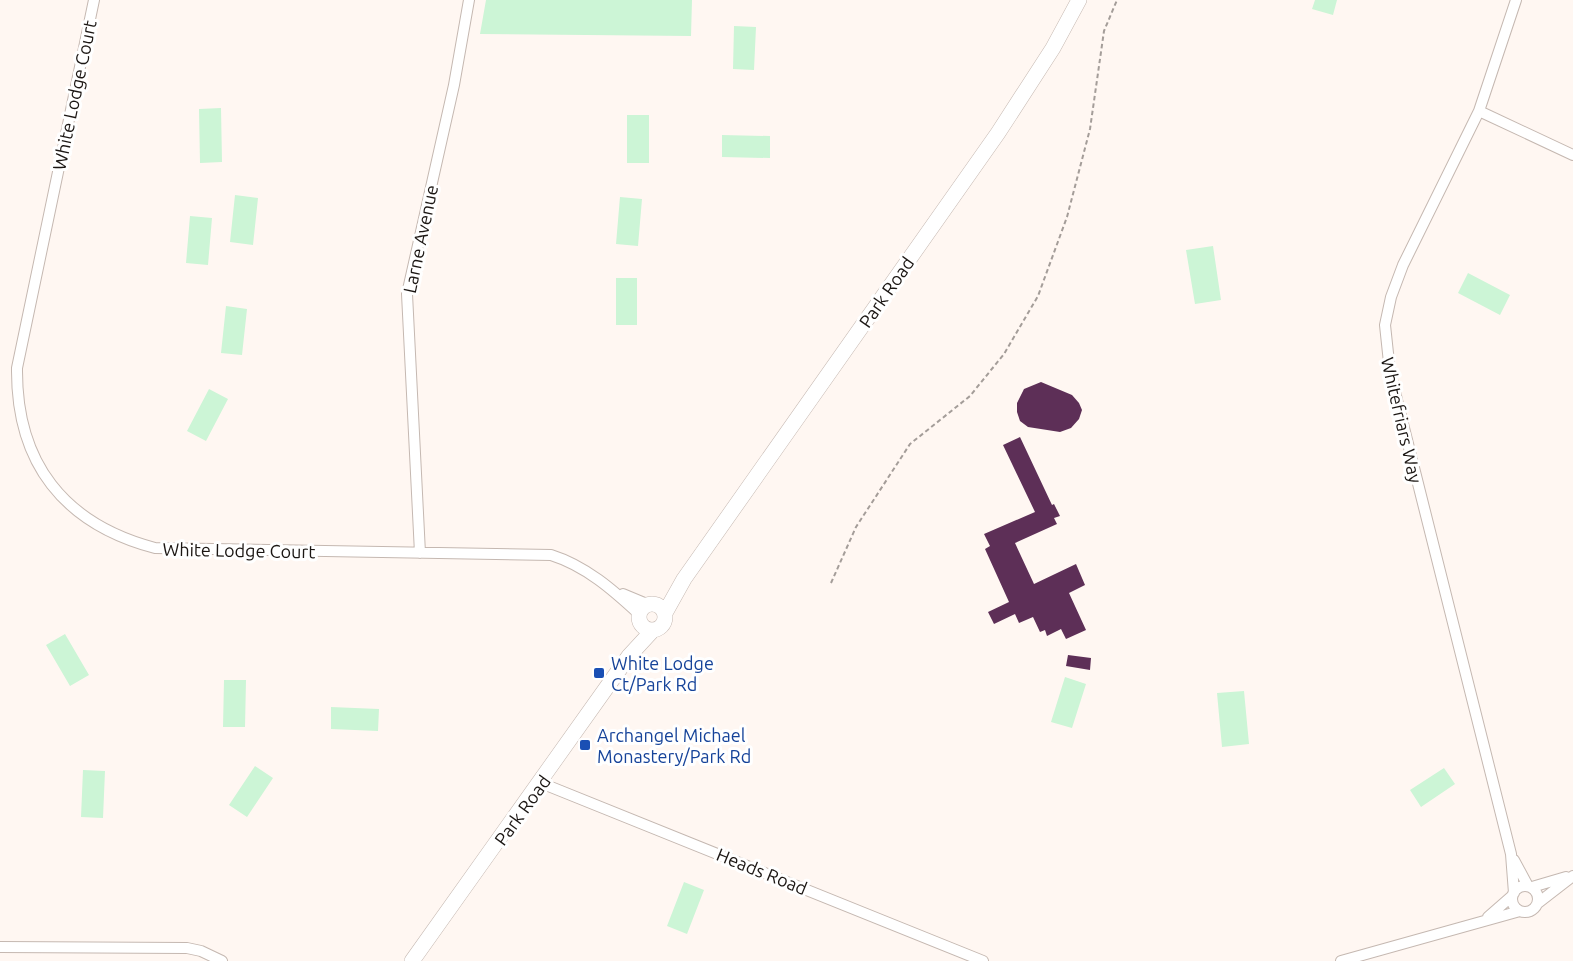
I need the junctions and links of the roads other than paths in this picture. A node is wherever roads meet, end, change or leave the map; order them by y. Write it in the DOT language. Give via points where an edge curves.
graph roads {
  1 [pos="94,0"];
  2 [pos="469,0"];
  3 [pos="1079,0"];
  4 [pos="1516,0"];
  5 [pos="1479,111"];
  6 [pos="1573,155"];
  7 [pos="420,553"];
  8 [pos="650,615"];
  9 [pos="541,783"];
  10 [pos="1511,854"];
  11 [pos="1573,876"];
  12 [pos="1530,887"];
  13 [pos="1513,895"];
  14 [pos="1538,903"];
  15 [pos="1520,911"];
  16 [pos="1483,920"];
  17 [pos="0,947"];
  18 [pos="222,961"];
  19 [pos="412,961"];
  20 [pos="983,961"];
  21 [pos="1341,961"];
  1 -- 7 [label="street, White Lodge Court" via="17,369 19,411 36,460 53,488 95,525 155,548"];
  2 -- 7 [label="street, Larne Avenue" via="453,94 407,294"];
  3 -- 8 [label="street, Park Road" via="998,133 684,579"];
  4 -- 5 [label="street, Whitefriars Way"];
  5 -- 6 [label="street"];
  5 -- 10 [label="street, Whitefriars Way" via="1403,265 1391,297 1385,346"];
  7 -- 8 [label="street, White Lodge Court" via="551,555 574,563"];
  8 -- 9 [label="street, Park Road" via="629,657"];
  9 -- 19 [label="street, Park Road"];
  9 -- 20 [label="street, Heads Road"];
  10 -- 12 [label="street, Whitefriars Way"];
  10 -- 13 [label="street, Whitefriars Way"];
  11 -- 12 [label="street"];
  11 -- 14 [label="street"];
  12 -- 13 [label="street" via="1520,887"];
  12 -- 14 [label="street" via="1538,894"];
  13 -- 15 [label="street" via="1513,905"];
  13 -- 16 [label="street"];
  14 -- 15 [label="street" via="1533,910"];
  15 -- 16 [label="street"];
  16 -- 21 [label="street"];
  17 -- 18 [label="street" via="187,948"];
}
